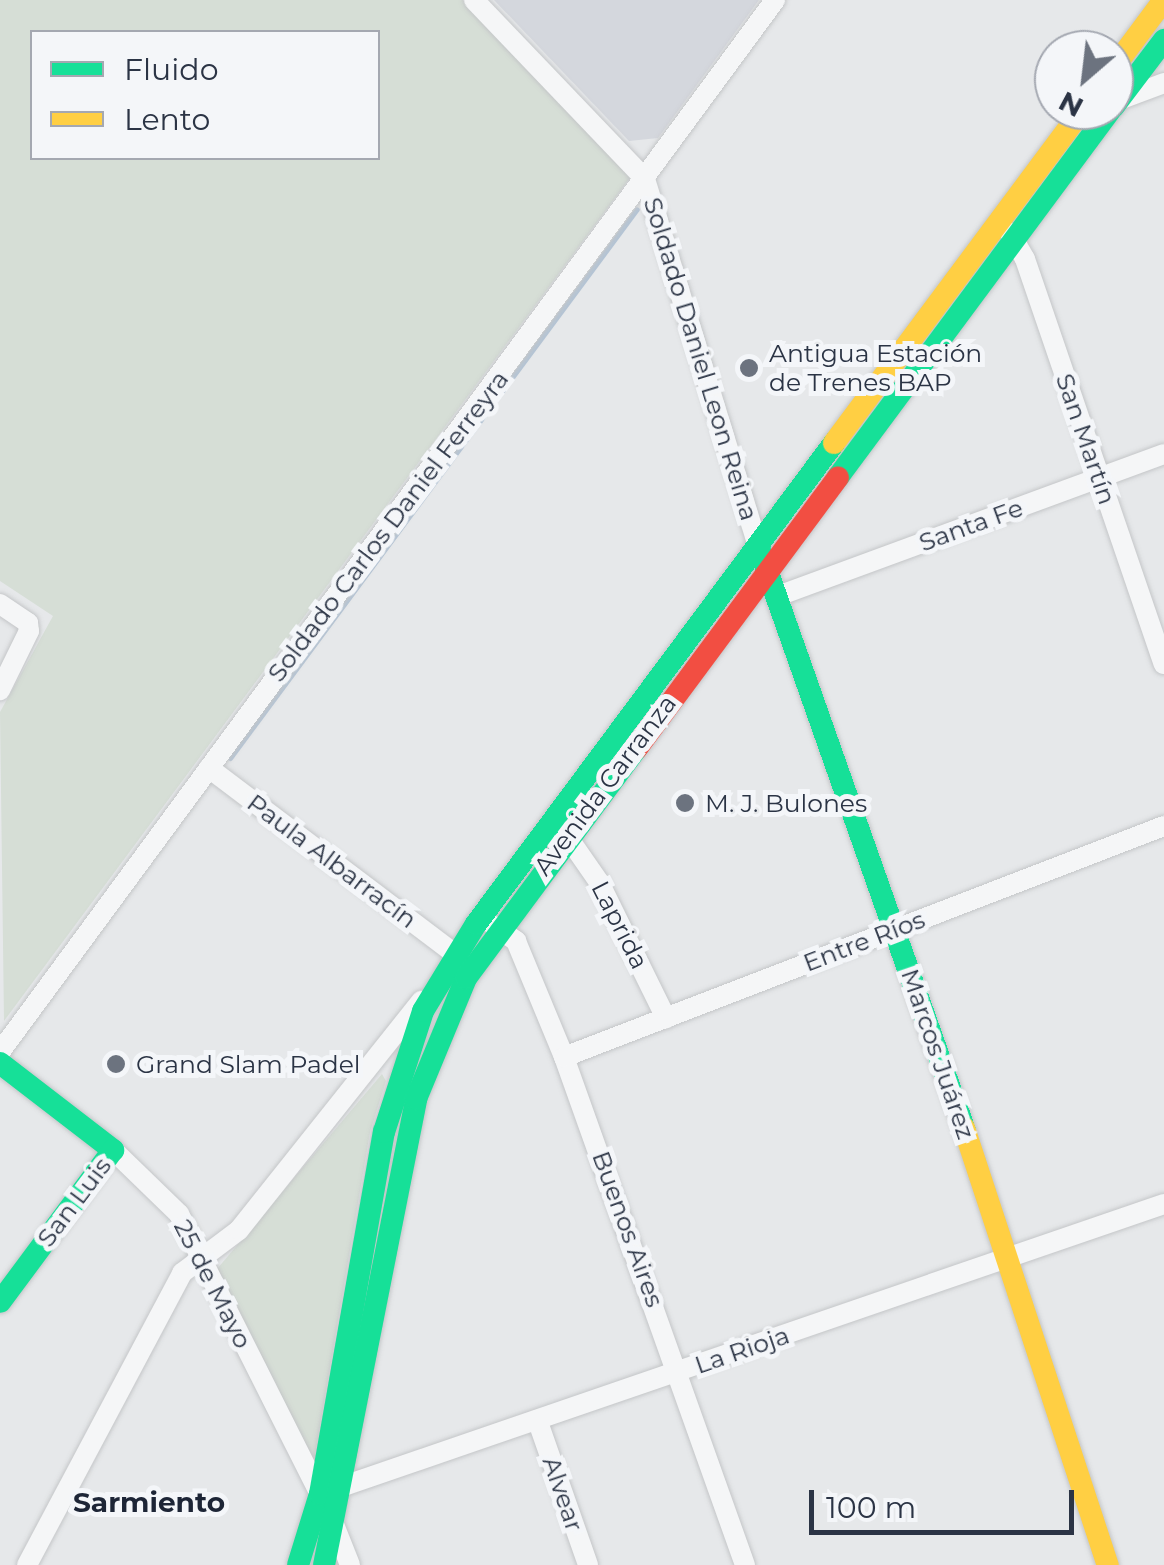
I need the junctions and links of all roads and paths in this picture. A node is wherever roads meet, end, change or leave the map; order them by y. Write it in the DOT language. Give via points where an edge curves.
graph roads {
  1 [pos="474,0"];
  2 [pos="775,0"];
  3 [pos="1164,0"];
  4 [pos="1134,40"];
  5 [pos="1164,40"];
  6 [pos="1134,80"];
  7 [pos="1164,83"];
  8 [pos="1134,97"];
  9 [pos="1069,130"];
  10 [pos="1093,130"];
  11 [pos="645,179"];
  12 [pos="1007,228"];
  13 [pos="1164,454"];
  14 [pos="1099,478"];
  15 [pos="763,556"];
  16 [pos="778,596"];
  17 [pos="0,604"];
  18 [pos="1164,664"];
  19 [pos="0,690"];
  20 [pos="209,768"];
  21 [pos="1164,826"];
  22 [pos="567,836"];
  23 [pos="476,924"];
  24 [pos="500,926"];
  25 [pos="893,929"];
  26 [pos="449,963"];
  27 [pos="666,1018"];
  28 [pos="0,1052"];
  29 [pos="564,1057"];
  30 [pos="0,1063"];
  31 [pos="113,1150"];
  32 [pos="1164,1204"];
  33 [pos="200,1258"];
  34 [pos="1010,1258"];
  35 [pos="0,1302"];
  36 [pos="680,1371"];
  37 [pos="538,1422"];
  38 [pos="344,1486"];
  39 [pos="320,1494"];
  40 [pos="336,1526"];
  41 [pos="28,1565"];
  42 [pos="298,1565"];
  43 [pos="324,1565"];
  44 [pos="350,1565"];
  45 [pos="588,1565"];
  46 [pos="745,1565"];
  47 [pos="1108,1565"];
  1 -- 11 [label="street, Soldado Daniel Leon Reina"];
  2 -- 11 [label="street, Soldado Carlos Daniel Ferreyra"];
  3 -- 4 [label="main road"];
  5 -- 6 [label="main road, Avenida Carranza"];
  7 -- 8 [label="street"];
  9 -- 12 [label="main road, Avenida Carranza"];
  10 -- 12 [label="main road, Avenida Carranza"];
  11 -- 15 [label="street, Soldado Daniel Leon Reina"];
  11 -- 20 [label="street, Soldado Carlos Daniel Ferreyra"];
  12 -- 14 [label="street, San Martín"];
  12 -- 15 [label="main road, Avenida Carranza"];
  13 -- 14 [label="street, Santa Fe"];
  14 -- 16 [label="street, Santa Fe"];
  14 -- 18 [label="street, San Martín"];
  15 -- 16 [label="main road, Marcos Juárez"];
  15 -- 22 [label="main road, Avenida Carranza"];
  15 -- 23 [label="main road, Avenida Carranza"];
  16 -- 25 [label="main road, Marcos Juárez"];
  17 -- 19 [label="street" via="28,623 28,638"];
  20 -- 26 [label="street, Paula Albarracín"];
  20 -- 28 [label="street, Soldado Carlos Daniel Ferreyra"];
  21 -- 25 [label="street, Entre Ríos"];
  22 -- 24 [label="main road, Avenida Carranza"];
  22 -- 27 [label="street, Laprida" via="599,882"];
  23 -- 24 [label="street"];
  23 -- 26 [label="main road, Avenida Carranza"];
  24 -- 29 [label="street, Buenos Aires" via="516,941"];
  24 -- 38 [label="main road, Avenida Carranza" via="446,1015 416,1098"];
  25 -- 27 [label="street, Entre Ríos"];
  25 -- 34 [label="main road, Marcos Juárez"];
  26 -- 33 [label="street" via="239,1230"];
  26 -- 39 [label="main road, Avenida Carranza" via="392,1096"];
  27 -- 29 [label="street, Entre Ríos"];
  29 -- 36 [label="street, Buenos Aires"];
  30 -- 31 [label="main road, 25 de Mayo"];
  31 -- 33 [label="street, 25 de Mayo" via="164,1193"];
  31 -- 35 [label="main road, San Luis"];
  32 -- 34 [label="street, La Rioja"];
  33 -- 39 [label="street, 25 de Mayo"];
  33 -- 41 [label="street" via="172,1288"];
  34 -- 36 [label="street, La Rioja"];
  34 -- 47 [label="main road, Marcos Juárez"];
  36 -- 37 [label="street, La Rioja"];
  36 -- 46 [label="street, Buenos Aires"];
  37 -- 38 [label="street, La Rioja"];
  37 -- 45 [label="street, Alvear"];
  38 -- 39 [label="street, La Rioja"];
  38 -- 40 [label="main road, Avenida Carranza"];
  39 -- 40 [label="street, 25 de Mayo"];
  39 -- 42 [label="main road, Avenida Carranza"];
  40 -- 43 [label="main road, Avenida Carranza"];
  40 -- 44 [label="street, 25 de Mayo"];
}
